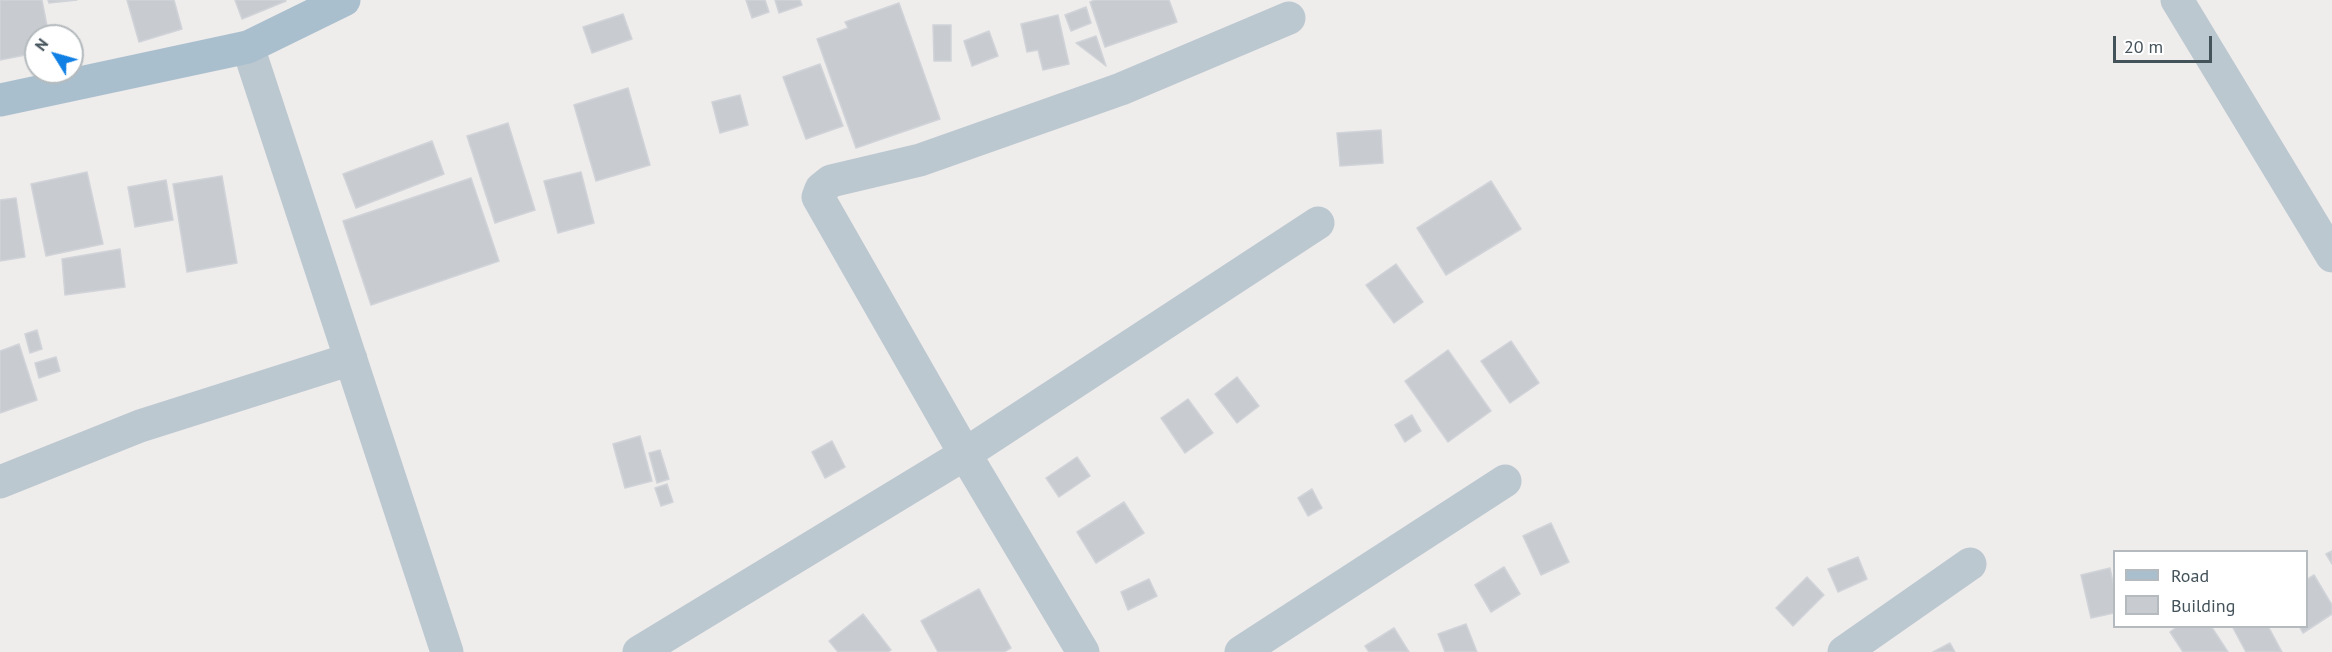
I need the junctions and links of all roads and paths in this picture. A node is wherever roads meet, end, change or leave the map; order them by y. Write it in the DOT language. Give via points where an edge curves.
graph roads {
  1 [pos="344,0"];
  2 [pos="2177,0"];
  3 [pos="1289,18"];
  4 [pos="248,47"];
  5 [pos="0,100"];
  6 [pos="1318,223"];
  7 [pos="2332,256"];
  8 [pos="351,359"];
  9 [pos="964,454"];
  10 [pos="1505,481"];
  11 [pos="0,482"];
  12 [pos="1970,564"];
  13 [pos="447,652"];
  14 [pos="639,652"];
  15 [pos="1083,652"];
  16 [pos="1241,652"];
  17 [pos="1844,652"];
  1 -- 4 [label="main road"];
  2 -- 7 [label="street"];
  3 -- 9 [label="street" via="1121,89 920,160 831,181 821,189 818,197"];
  4 -- 5 [label="main road"];
  4 -- 8 [label="street"];
  6 -- 9 [label="street"];
  8 -- 11 [label="street" via="140,426"];
  8 -- 13 [label="street"];
  9 -- 14 [label="street"];
  9 -- 15 [label="street"];
  10 -- 16 [label="street"];
  12 -- 17 [label="street"];
}
